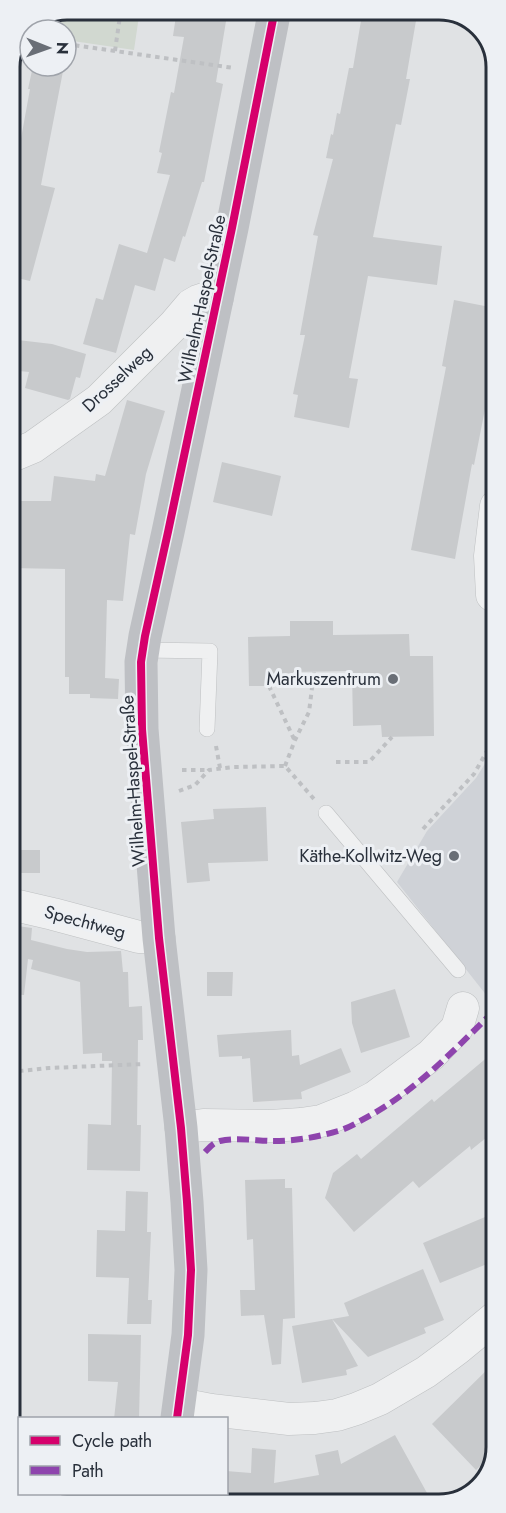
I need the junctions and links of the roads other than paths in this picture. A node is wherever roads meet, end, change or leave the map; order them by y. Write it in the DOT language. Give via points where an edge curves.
graph roads {
  1 [pos="273,20"];
  2 [pos="217,299"];
  3 [pos="20,452"];
  4 [pos="143,650"];
  5 [pos="207,729"];
  6 [pos="326,813"];
  7 [pos="20,906"];
  8 [pos="159,938"];
  9 [pos="458,970"];
  10 [pos="463,1008"];
  11 [pos="181,1128"];
  12 [pos="486,1326"];
  13 [pos="179,1411"];
  1 -- 2 [label="street, Wilhelm-Haspel-Straße"];
  2 -- 3 [label="street, Drosselweg" via="207,298 191,305 99,400"];
  2 -- 4 [label="street, Wilhelm-Haspel-Straße"];
  4 -- 5 [label="lane" via="210,651"];
  4 -- 8 [label="street, Wilhelm-Haspel-Straße" via="142,729"];
  6 -- 9 [label="lane"];
  7 -- 8 [label="street, Spechtweg" via="139,937"];
  8 -- 11 [label="street, Wilhelm-Haspel-Straße"];
  10 -- 11 [label="street" via="458,1028 431,1055 356,1107 321,1121 301,1124"];
  11 -- 13 [label="street, Wilhelm-Haspel-Straße" via="191,1270"];
  12 -- 13 [label="street" via="426,1372 380,1398 337,1415 289,1419 211,1410"];
}
